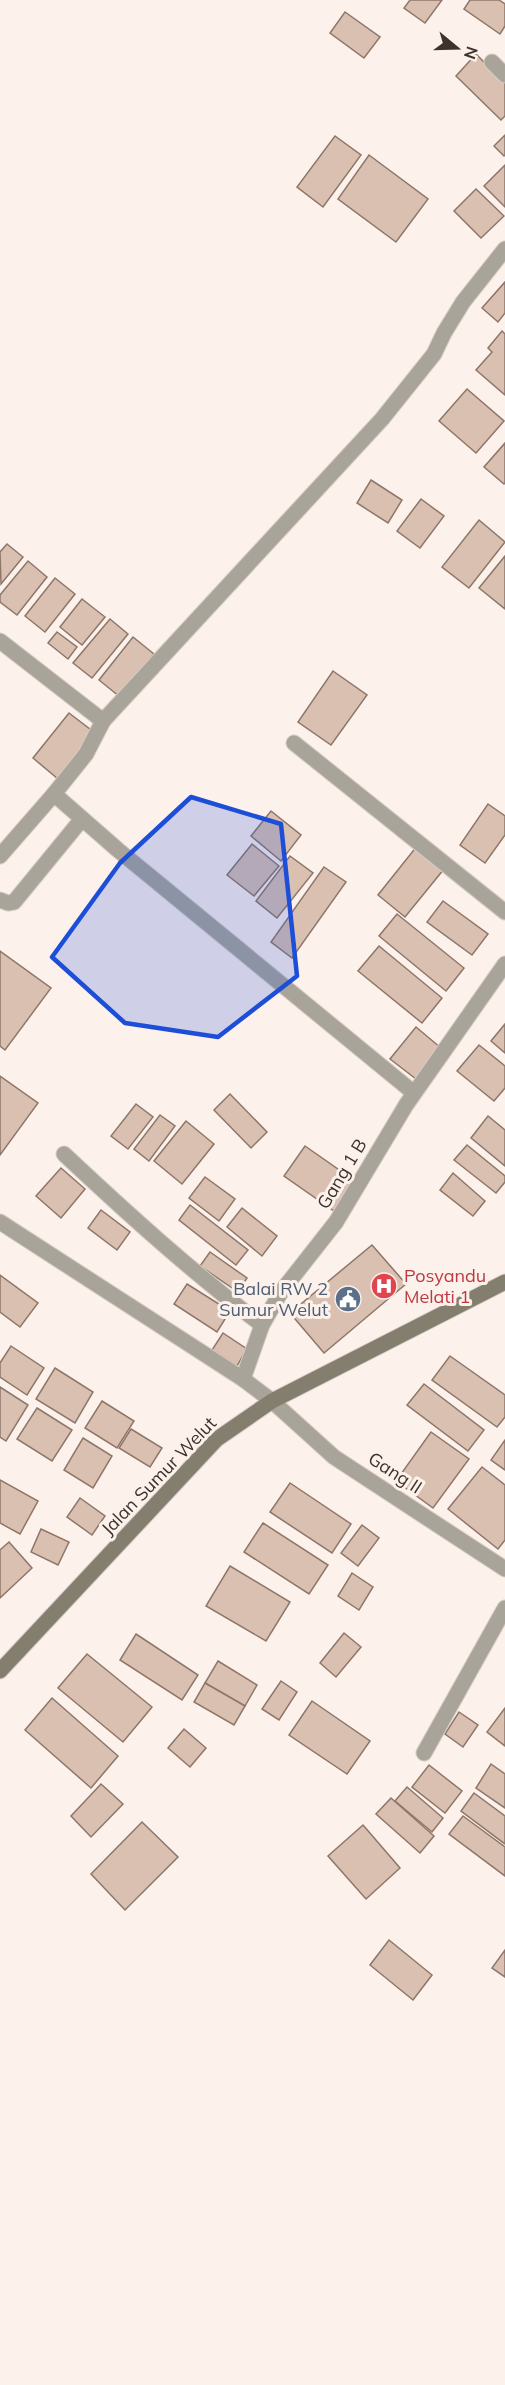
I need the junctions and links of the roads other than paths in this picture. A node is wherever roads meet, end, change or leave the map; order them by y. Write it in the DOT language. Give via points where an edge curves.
graph roads {
  1 [pos="492,62"];
  2 [pos="505,75"];
  3 [pos="505,249"];
  4 [pos="0,641"];
  5 [pos="103,721"];
  6 [pos="294,743"];
  7 [pos="54,794"];
  8 [pos="82,819"];
  9 [pos="0,856"];
  10 [pos="0,900"];
  11 [pos="505,912"];
  12 [pos="505,964"];
  13 [pos="414,1093"];
  14 [pos="64,1154"];
  15 [pos="0,1222"];
  16 [pos="505,1282"];
  17 [pos="262,1325"];
  18 [pos="243,1379"];
  19 [pos="272,1401"];
  20 [pos="505,1569"];
  21 [pos="505,1608"];
  22 [pos="0,1671"];
  23 [pos="424,1753"];
  1 -- 2 [label="street"];
  3 -- 5 [label="street" via="463,302 434,354 382,419"];
  4 -- 5 [label="street"];
  5 -- 7 [label="street" via="86,754"];
  6 -- 11 [label="street"];
  7 -- 8 [label="street"];
  7 -- 9 [label="street"];
  8 -- 10 [label="street" via="14,902"];
  8 -- 13 [label="street"];
  12 -- 13 [label="street, Gang 1 B"];
  13 -- 17 [label="street, Gang 1 B" via="336,1222 281,1292"];
  14 -- 17 [label="street" via="168,1249"];
  15 -- 18 [label="street"];
  16 -- 19 [label="street, Jalan Sumur Welut"];
  17 -- 18 [label="street, Gang 1 B"];
  18 -- 19 [label="street"];
  19 -- 20 [label="street, Gang II" via="334,1457"];
  19 -- 22 [label="street, Jalan Sumur Welut" via="217,1439"];
  21 -- 23 [label="street"];
}
